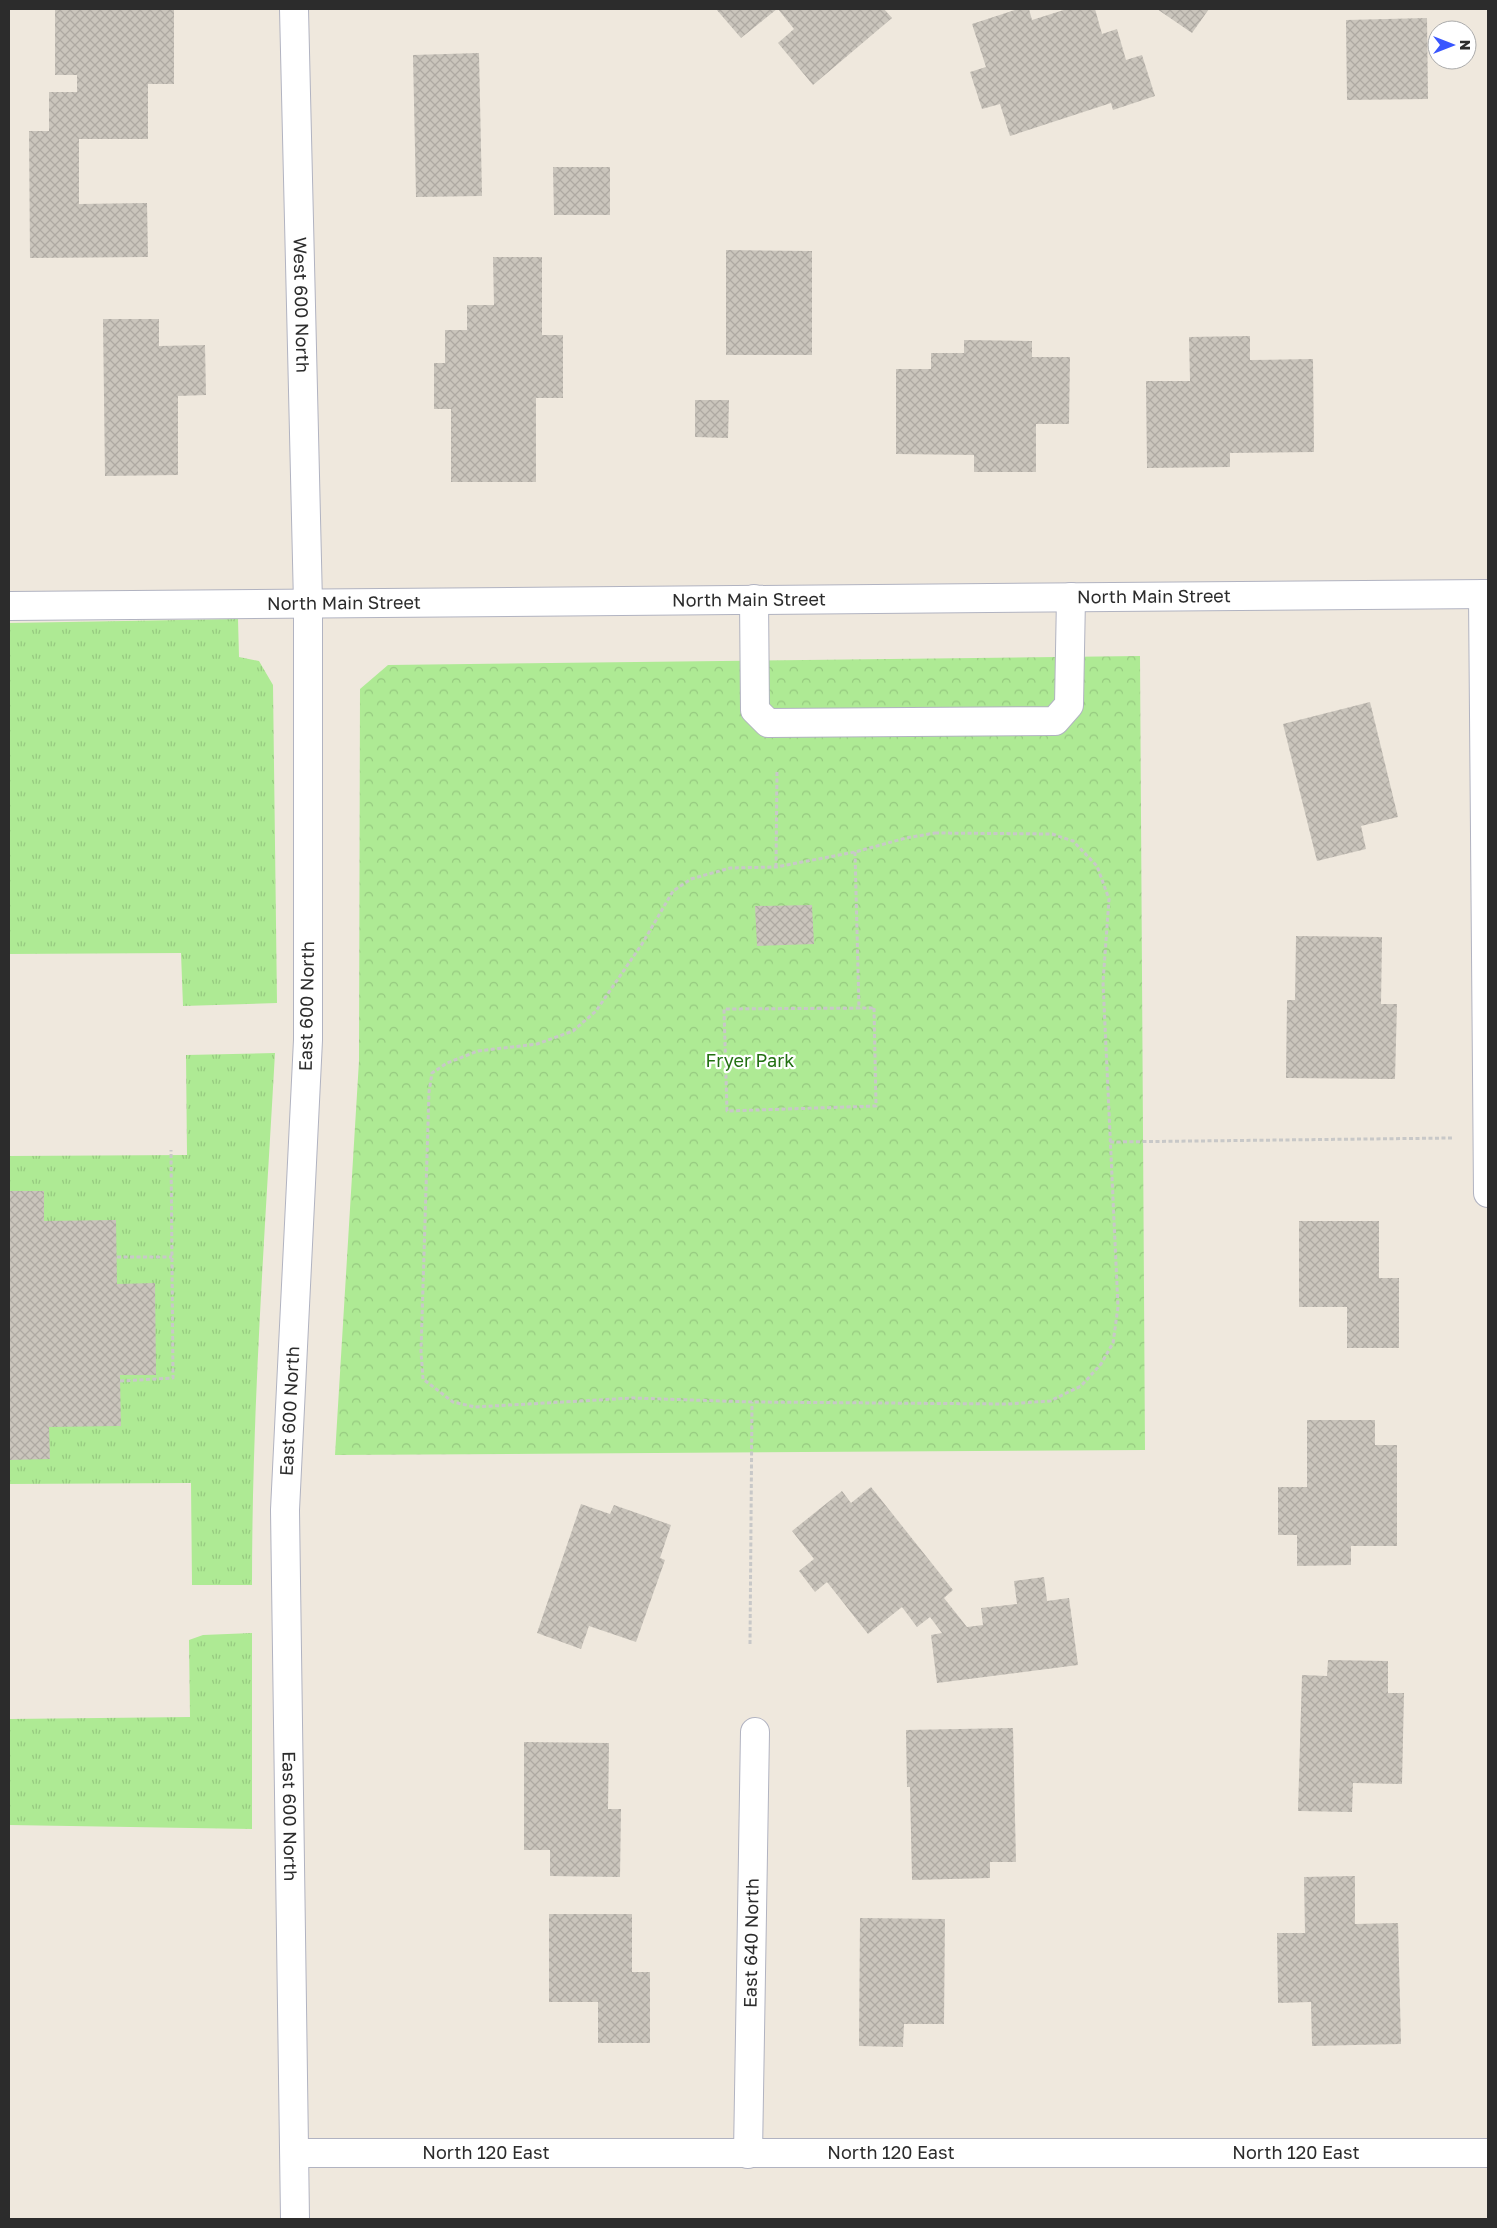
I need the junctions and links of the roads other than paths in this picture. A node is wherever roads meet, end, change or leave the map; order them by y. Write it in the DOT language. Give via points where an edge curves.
graph roads {
  1 [pos="294,9"];
  2 [pos="1486,594"];
  3 [pos="1071,597"];
  4 [pos="754,599"];
  5 [pos="308,603"];
  6 [pos="9,606"];
  7 [pos="1488,1094"];
  8 [pos="1488,1193"];
  9 [pos="754,1732"];
  10 [pos="295,2153"];
  11 [pos="1488,2153"];
  12 [pos="748,2154"];
  13 [pos="295,2219"];
  1 -- 5 [label="street, West 600 North"];
  2 -- 3 [label="street, North Main Street"];
  2 -- 7 [label="street"];
  3 -- 4 [label="street, North Main Street"];
  3 -- 4 [label="street" via="1069,705 1055,721 768,723 754,710"];
  4 -- 5 [label="street, North Main Street"];
  5 -- 6 [label="street, North Main Street"];
  5 -- 10 [label="street, East 600 North" via="308,1040 285,1510"];
  7 -- 8 [label="street"];
  9 -- 12 [label="street, East 640 North"];
  10 -- 12 [label="street, North 120 East"];
  10 -- 13 [label="street, East 600 North"];
  11 -- 12 [label="street, North 120 East"];
}
